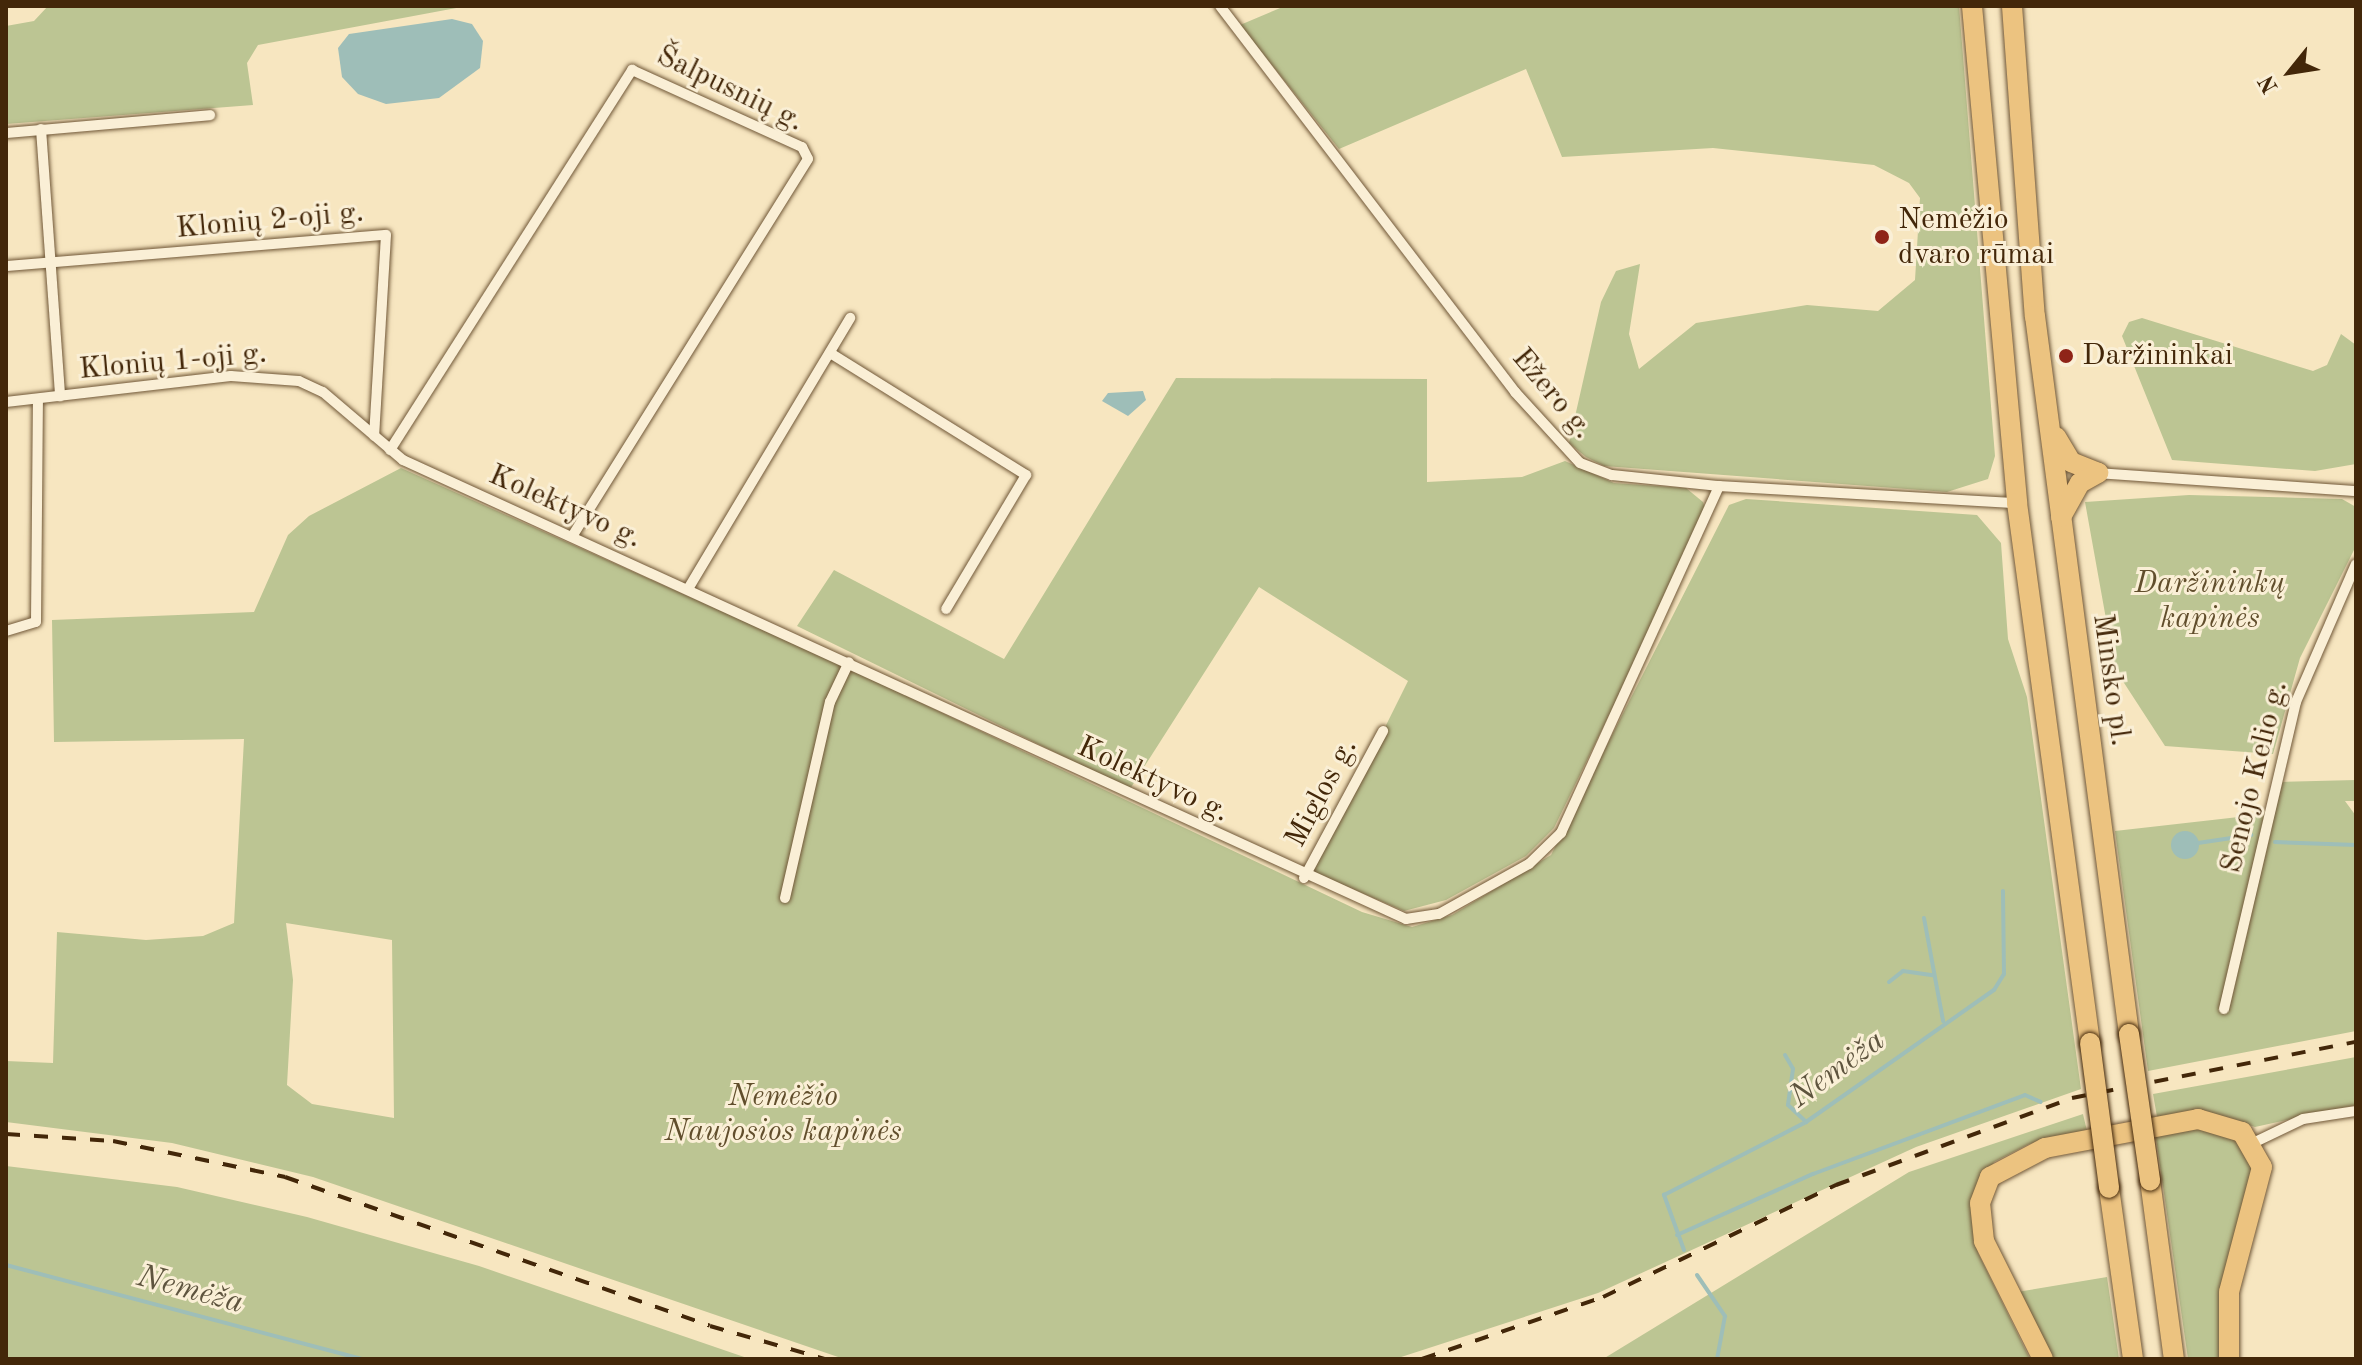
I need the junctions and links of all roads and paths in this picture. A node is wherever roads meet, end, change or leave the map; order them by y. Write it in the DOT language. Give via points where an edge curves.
graph roads {
  1 [pos="1220,6"];
  2 [pos="1972,6"];
  3 [pos="2012,6"];
  4 [pos="210,115"];
  5 [pos="41,129"];
  6 [pos="6,133"];
  7 [pos="48,263"];
  8 [pos="6,266"];
  9 [pos="850,318"];
  10 [pos="830,353"];
  11 [pos="60,396"];
  12 [pos="38,400"];
  13 [pos="6,402"];
  14 [pos="2051,426"];
  15 [pos="374,436"];
  16 [pos="390,450"];
  17 [pos="2098,473"];
  18 [pos="1719,486"];
  19 [pos="2356,491"];
  20 [pos="2017,503"];
  21 [pos="2059,520"];
  22 [pos="572,536"];
  23 [pos="2356,564"];
  24 [pos="688,589"];
  25 [pos="946,609"];
  26 [pos="6,631"];
  27 [pos="849,662"];
  28 [pos="1383,731"];
  29 [pos="1304,878"];
  30 [pos="785,898"];
  31 [pos="2224,1009"];
  32 [pos="2356,1111"];
  33 [pos="2253,1143"];
  34 [pos="2043,1359"];
  35 [pos="2133,1359"];
  36 [pos="2174,1359"];
  37 [pos="2229,1359"];
  1 -- 18 [label="street, Ežero g." via="1558,446 1600,472"];
  2 -- 20 [label="highway"];
  3 -- 14 [label="highway, Minsko pl."];
  4 -- 5 [label="street"];
  5 -- 6 [label="street"];
  5 -- 7 [label="street"];
  7 -- 8 [label="street, Klonių 2-oji g."];
  7 -- 11 [label="street"];
  7 -- 15 [label="street, Klonių 2-oji g." via="386,235"];
  9 -- 10 [label="street"];
  10 -- 24 [label="street"];
  10 -- 25 [label="street" via="1026,475"];
  11 -- 12 [label="street, Klonių 1-oji g."];
  11 -- 15 [label="street, Klonių 1-oji g." via="277,376 323,392"];
  12 -- 13 [label="street, Klonių 1-oji g."];
  12 -- 26 [label="street" via="36,622"];
  14 -- 17 [label="highway" via="2071,462"];
  14 -- 21 [label="highway, Minsko pl."];
  15 -- 16 [label="street, Kolektyvo g."];
  16 -- 22 [label="street, Kolektyvo g."];
  16 -- 22 [label="street, Šalpusnių g." via="640,68 802,147 808,159"];
  17 -- 19 [label="street"];
  17 -- 21 [label="highway" via="2072,492"];
  18 -- 20 [label="street, Ežero g."];
  18 -- 29 [label="street, Kolektyvo g." via="1547,851 1422,919 1388,914"];
  20 -- 35 [label="highway, bridge"];
  21 -- 36 [label="highway, Minsko pl., bridge"];
  22 -- 24 [label="street, Kolektyvo g."];
  23 -- 31 [label="street, Senojo Kelio g." via="2296,702"];
  24 -- 27 [label="street, Kolektyvo g."];
  27 -- 29 [label="street, Kolektyvo g."];
  27 -- 30 [label="street" via="830,702"];
  28 -- 29 [label="street, Miglos g."];
  32 -- 33 [label="street" via="2303,1119"];
  33 -- 34 [label="highway" via="2216,1120 2169,1122 2045,1148 1990,1177 1980,1203 1984,1241"];
  33 -- 37 [label="highway" via="2262,1184 2232,1275"];
}
